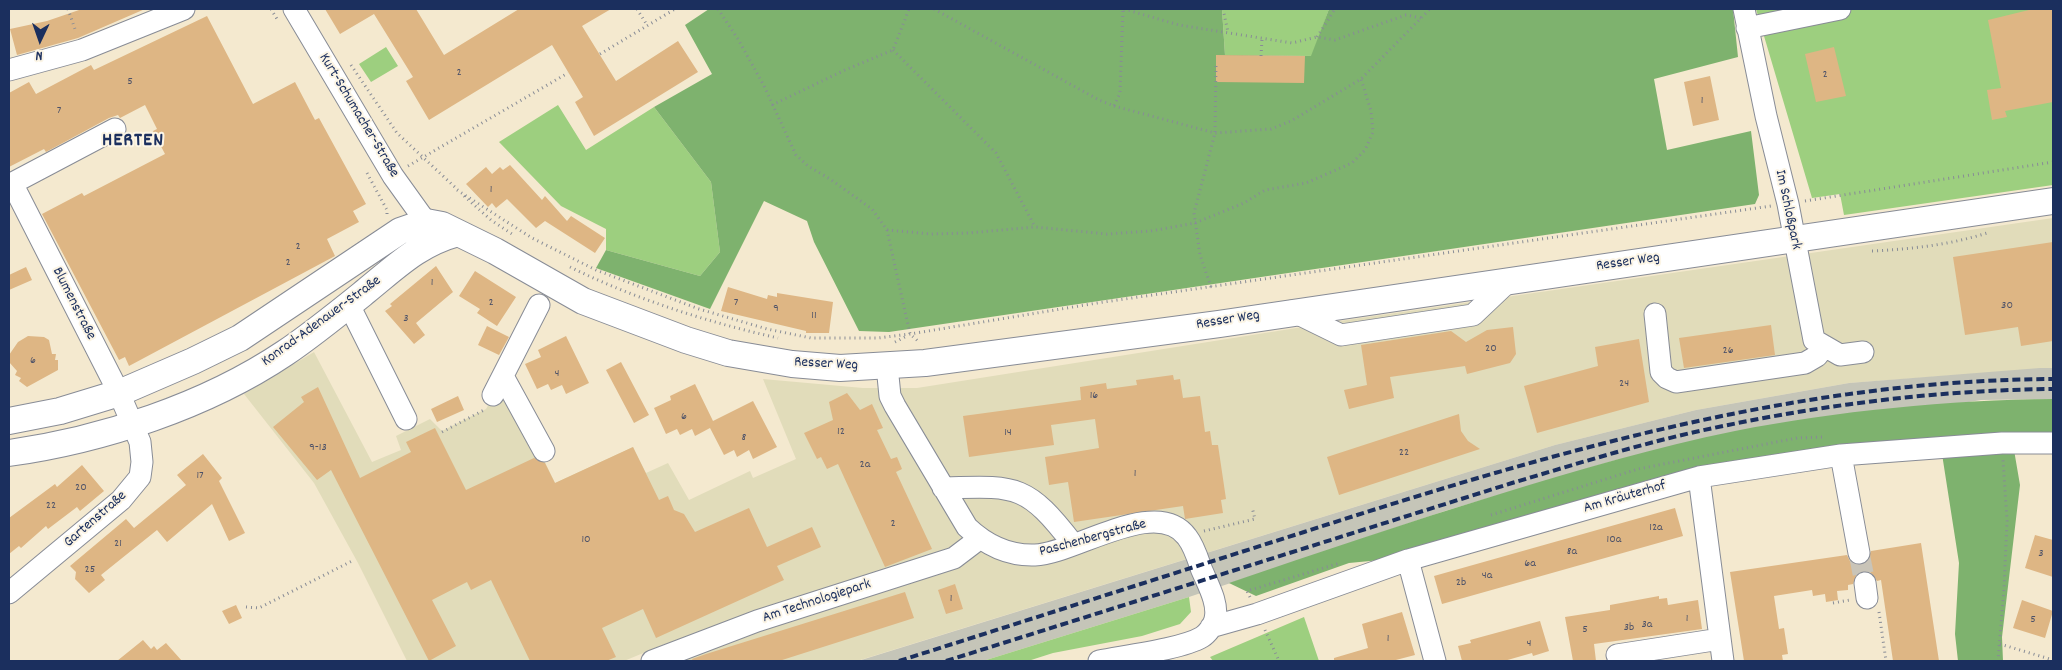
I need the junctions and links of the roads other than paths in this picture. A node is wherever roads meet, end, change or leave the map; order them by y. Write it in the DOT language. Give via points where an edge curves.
graph roads {
  1 [pos="184,9"];
  2 [pos="294,9"];
  3 [pos="1840,9"];
  4 [pos="1811,12"];
  5 [pos="1746,18"];
  6 [pos="9,70"];
  7 [pos="115,129"];
  8 [pos="11,184"];
  9 [pos="2053,201"];
  10 [pos="426,222"];
  11 [pos="458,233"];
  12 [pos="1795,240"];
  13 [pos="349,305"];
  14 [pos="539,305"];
  15 [pos="1655,314"];
  16 [pos="1824,346"];
  17 [pos="1863,352"];
  18 [pos="889,355"];
  19 [pos="119,393"];
  20 [pos="406,419"];
  21 [pos="9,421"];
  22 [pos="134,425"];
  23 [pos="2053,443"];
  24 [pos="544,451"];
  25 [pos="9,453"];
  26 [pos="1841,455"];
  27 [pos="1699,477"];
  28 [pos="943,488"];
  29 [pos="979,539"];
  30 [pos="1072,544"];
  31 [pos="1859,553"];
  32 [pos="1408,560"];
  33 [pos="9,594"];
  34 [pos="1211,627"];
  35 [pos="1720,639"];
  36 [pos="1617,655"];
  37 [pos="652,661"];
  38 [pos="1099,661"];
  39 [pos="1435,661"];
  40 [pos="1723,661"];
  1 -- 6 [label="street" via="82,50"];
  2 -- 10 [label="street, Kurt-Schumacher-Straße" via="393,176"];
  3 -- 4 [label="street, Im Schloßpark"];
  4 -- 5 [label="street, Im Schloßpark"];
  5 -- 12 [label="street, Im Schloßpark"];
  7 -- 8 [label="street, Blumenstraße"];
  8 -- 19 [label="street, Blumenstraße"];
  9 -- 12 [label="main road, Resser Weg"];
  10 -- 11 [label="main road, Resser Weg"];
  10 -- 19 [label="main road, Konrad-Adenauer-Straße" via="394,235 240,338"];
  11 -- 13 [label="main road, Konrad-Adenauer-Straße" via="435,239 419,248"];
  11 -- 18 [label="main road, Resser Weg" via="583,301 728,353 840,368"];
  12 -- 16 [label="street, Im Schloßpark" via="1814,340"];
  12 -- 18 [label="main road, Resser Weg" via="1219,324"];
  13 -- 20 [label="street"];
  13 -- 22 [label="main road, Konrad-Adenauer-Straße" via="284,354 233,383"];
  14 -- 24 [label="street" via="498,387"];
  15 -- 16 [label="street" via="1661,372 1676,382 1805,363 1817,356"];
  16 -- 17 [label="street" via="1840,356"];
  18 -- 28 [label="street, Paschenbergstraße" via="890,396"];
  19 -- 21 [label="main road, Konrad-Adenauer-Straße" via="60,411"];
  19 -- 22 [label="street, Blumenstraße"];
  22 -- 25 [label="main road, Konrad-Adenauer-Straße" via="93,437"];
  22 -- 33 [label="street, Gartenstraße" via="142,462 140,477 132,488"];
  23 -- 26 [label="street, Am Kräuterhof" via="2002,443"];
  26 -- 27 [label="street, Am Kräuterhof"];
  26 -- 31 [label="street"];
  27 -- 32 [label="street, Am Kräuterhof"];
  27 -- 35 [label="street"];
  28 -- 29 [label="street, Paschenbergstraße" via="967,527"];
  28 -- 30 [label="street" via="1015,490 1037,502"];
  29 -- 30 [label="street, Paschenbergstraße" via="1000,550 1036,555"];
  29 -- 37 [label="street, Am Technologiepark" via="954,558 757,621"];
  30 -- 34 [label="street, Paschenbergstraße" via="1144,522 1168,523 1188,537 1212,596 1215,620"];
  32 -- 34 [label="street, Am Kräuterhof" via="1257,614"];
  32 -- 39 [label="street"];
  34 -- 38 [label="street" via="1203,636 1186,643"];
  35 -- 36 [label="street"];
  35 -- 40 [label="street"];
}
